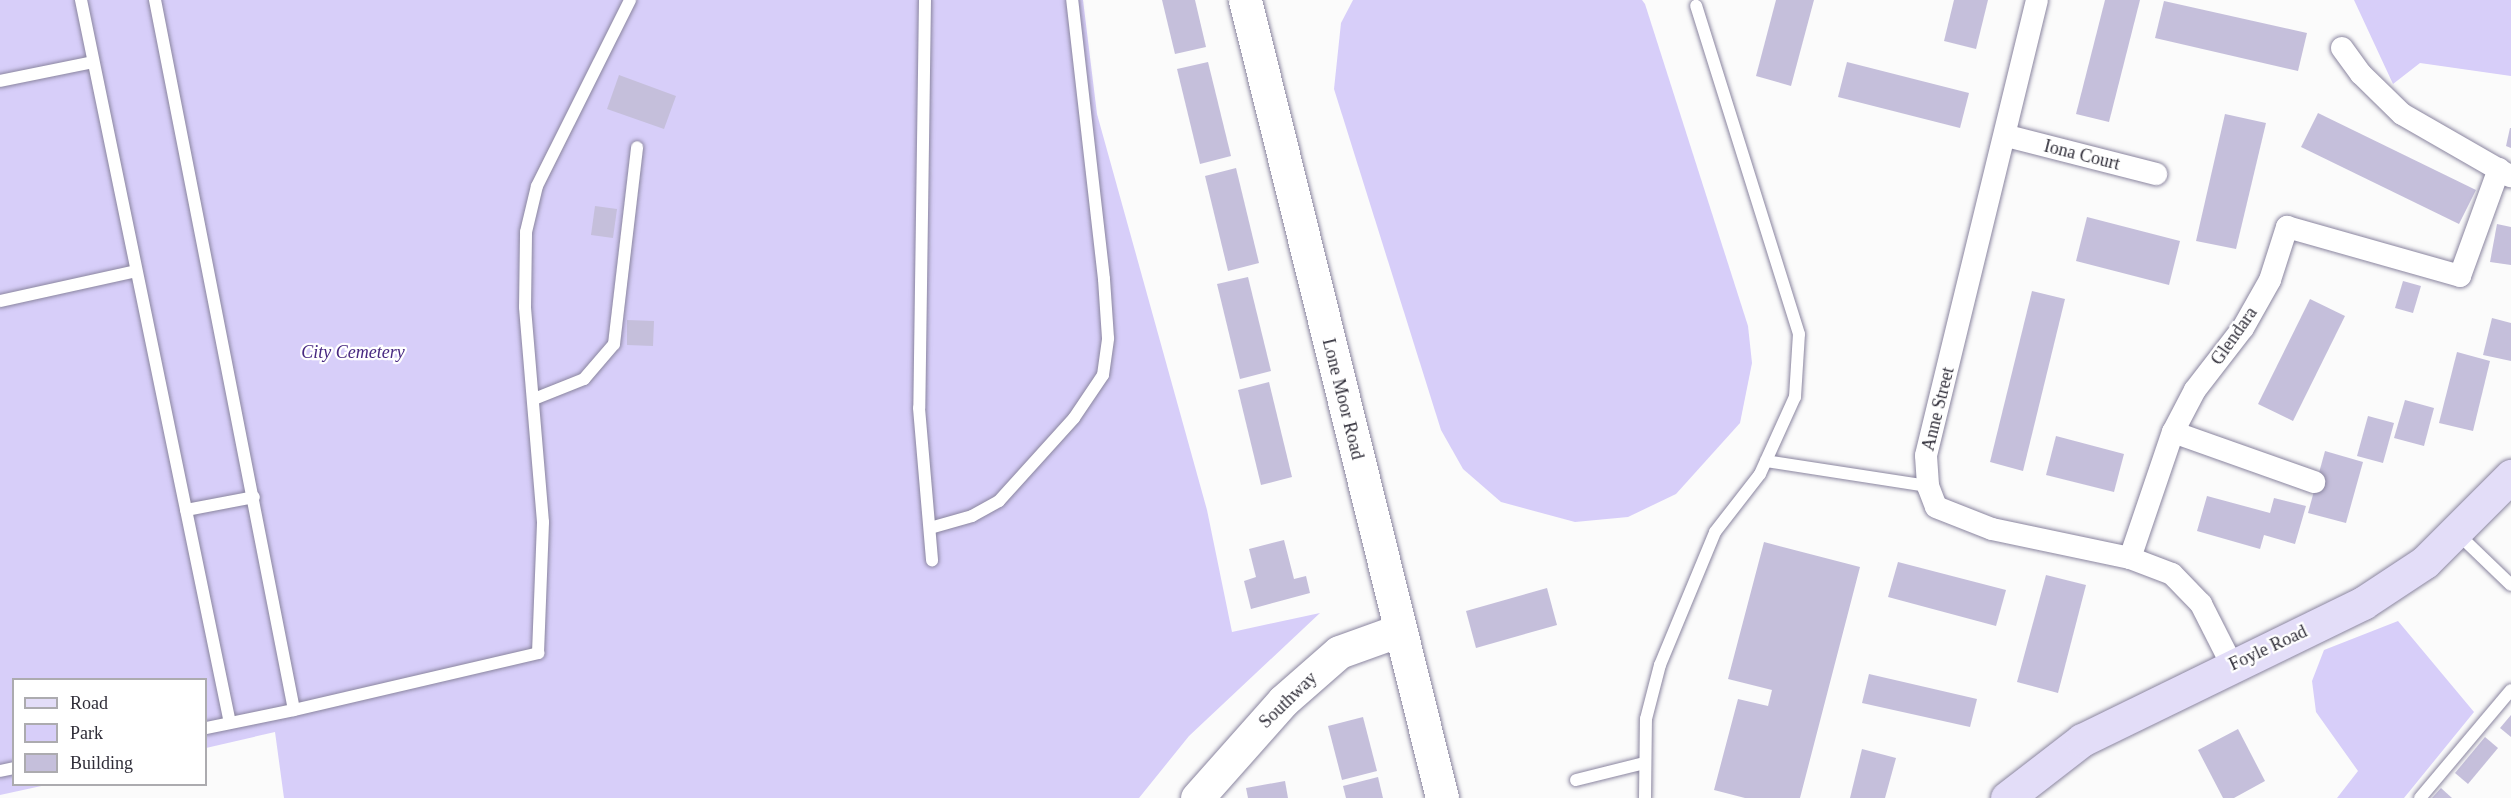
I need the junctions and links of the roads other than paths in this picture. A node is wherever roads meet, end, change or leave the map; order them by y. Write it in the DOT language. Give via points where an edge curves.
graph roads {
  1 [pos="81,0"];
  2 [pos="155,0"];
  3 [pos="630,0"];
  4 [pos="925,0"];
  5 [pos="1072,0"];
  6 [pos="1245,0"];
  7 [pos="2037,0"];
  8 [pos="1696,6"];
  9 [pos="2343,48"];
  10 [pos="93,62"];
  11 [pos="0,81"];
  12 [pos="2007,136"];
  13 [pos="637,147"];
  14 [pos="2505,173"];
  15 [pos="2156,174"];
  16 [pos="136,271"];
  17 [pos="0,301"];
  18 [pos="534,399"];
  19 [pos="2173,432"];
  20 [pos="1766,461"];
  21 [pos="2511,476"];
  22 [pos="2314,482"];
  23 [pos="1928,486"];
  24 [pos="254,496"];
  25 [pos="186,510"];
  26 [pos="930,528"];
  27 [pos="2456,531"];
  28 [pos="2130,558"];
  29 [pos="932,560"];
  30 [pos="2511,585"];
  31 [pos="1400,630"];
  32 [pos="2232,665"];
  33 [pos="2511,690"];
  34 [pos="294,710"];
  35 [pos="230,723"];
  36 [pos="207,728"];
  37 [pos="1644,763"];
  38 [pos="1576,780"];
  39 [pos="1210,792"];
  40 [pos="1442,798"];
  41 [pos="1645,798"];
  42 [pos="2007,798"];
  43 [pos="2420,798"];
  1 -- 10 [label="lane"];
  2 -- 24 [label="lane"];
  3 -- 18 [label="lane" via="537,186 528,220 525,307"];
  4 -- 26 [label="lane" via="919,408"];
  5 -- 26 [label="lane" via="1104,279 1108,338 1103,375 1074,418 999,501 972,516"];
  6 -- 31 [label="main road, Lone Moor Road"];
  7 -- 12 [label="street, Anne Street"];
  8 -- 20 [label="lane" via="1799,334 1795,397"];
  9 -- 14 [label="street" via="2361,74 2402,114"];
  10 -- 11 [label="lane"];
  10 -- 16 [label="lane"];
  12 -- 15 [label="street, Iona Court"];
  12 -- 23 [label="street, Anne Street" via="1926,456"];
  13 -- 18 [label="lane" via="614,344 584,379"];
  14 -- 19 [label="street, Glendara" via="2460,276 2287,227 2270,280 2243,328 2195,390"];
  16 -- 17 [label="lane"];
  16 -- 25 [label="lane"];
  18 -- 34 [label="lane" via="543,522 538,653"];
  19 -- 22 [label="street"];
  19 -- 28 [label="street, Glendara"];
  20 -- 23 [label="lane"];
  20 -- 37 [label="lane" via="1714,532 1683,606 1660,665 1646,719"];
  21 -- 27 [label="main road, Foyle Road"];
  23 -- 28 [label="street, Anne Street" via="1936,507 1992,529"];
  24 -- 25 [label="lane"];
  24 -- 34 [label="lane"];
  25 -- 35 [label="lane"];
  26 -- 29 [label="lane"];
  27 -- 30 [label="lane"];
  27 -- 32 [label="main road, Foyle Road" via="2425,562 2363,603"];
  28 -- 32 [label="street, Anne Street" via="2172,574 2200,604"];
  31 -- 39 [label="main road, Southway" via="1339,652 1283,701"];
  31 -- 40 [label="main road, Lone Moor Road"];
  32 -- 42 [label="main road, Foyle Road" via="2082,740"];
  33 -- 43 [label="lane"];
  34 -- 35 [label="lane"];
  35 -- 36 [label="lane"];
  37 -- 38 [label="lane"];
  37 -- 41 [label="lane"];
}
